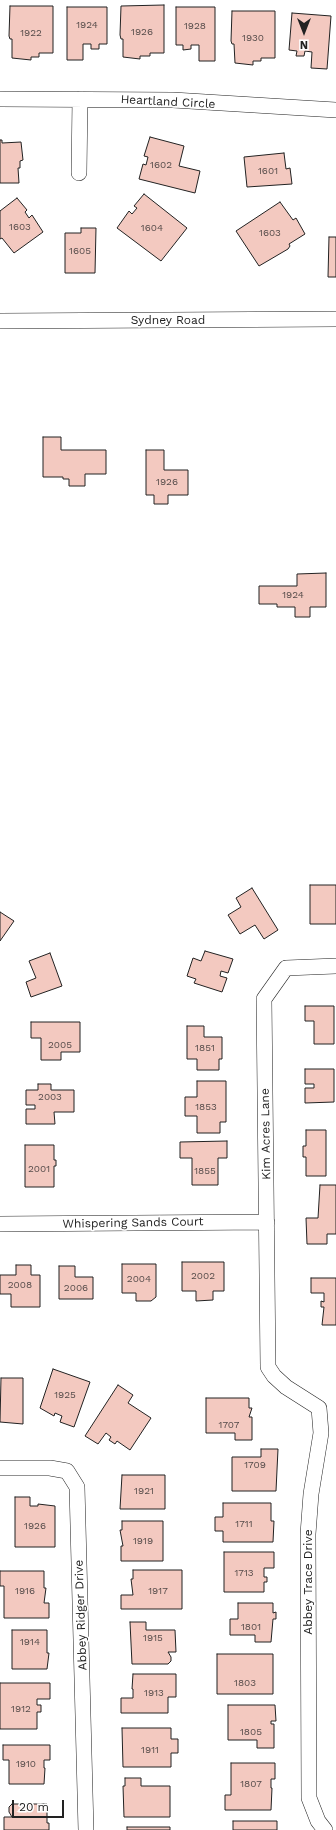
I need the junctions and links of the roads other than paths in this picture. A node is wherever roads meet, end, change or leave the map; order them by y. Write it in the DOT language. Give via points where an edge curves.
graph roads {
  1 [pos="0,99"];
  2 [pos="80,99"];
  3 [pos="336,110"];
  4 [pos="79,173"];
  5 [pos="336,319"];
  6 [pos="0,321"];
  7 [pos="336,966"];
  8 [pos="266,1222"];
  9 [pos="0,1224"];
  10 [pos="268,1356"];
  11 [pos="0,1468"];
  12 [pos="86,1830"];
  13 [pos="324,1830"];
  1 -- 2 [label="street, Heartland Circle"];
  2 -- 3 [label="street, Heartland Circle" via="173,100"];
  2 -- 4 [label="street"];
  5 -- 6 [label="street, Sydney Road"];
  7 -- 8 [label="street, Kim Acres Lane" via="286,968 264,1000"];
  8 -- 9 [label="street, Whispering Sands Court"];
  8 -- 10 [label="street, Kim Acres Lane"];
  10 -- 13 [label="street, Abbey Trace Drive" via="268,1367 274,1376 286,1387 319,1408 321,1433 311,1494 308,1534 309,1798"];
  11 -- 12 [label="street, Abbey Ridger Drive" via="50,1468 67,1471 77,1487"];
}
